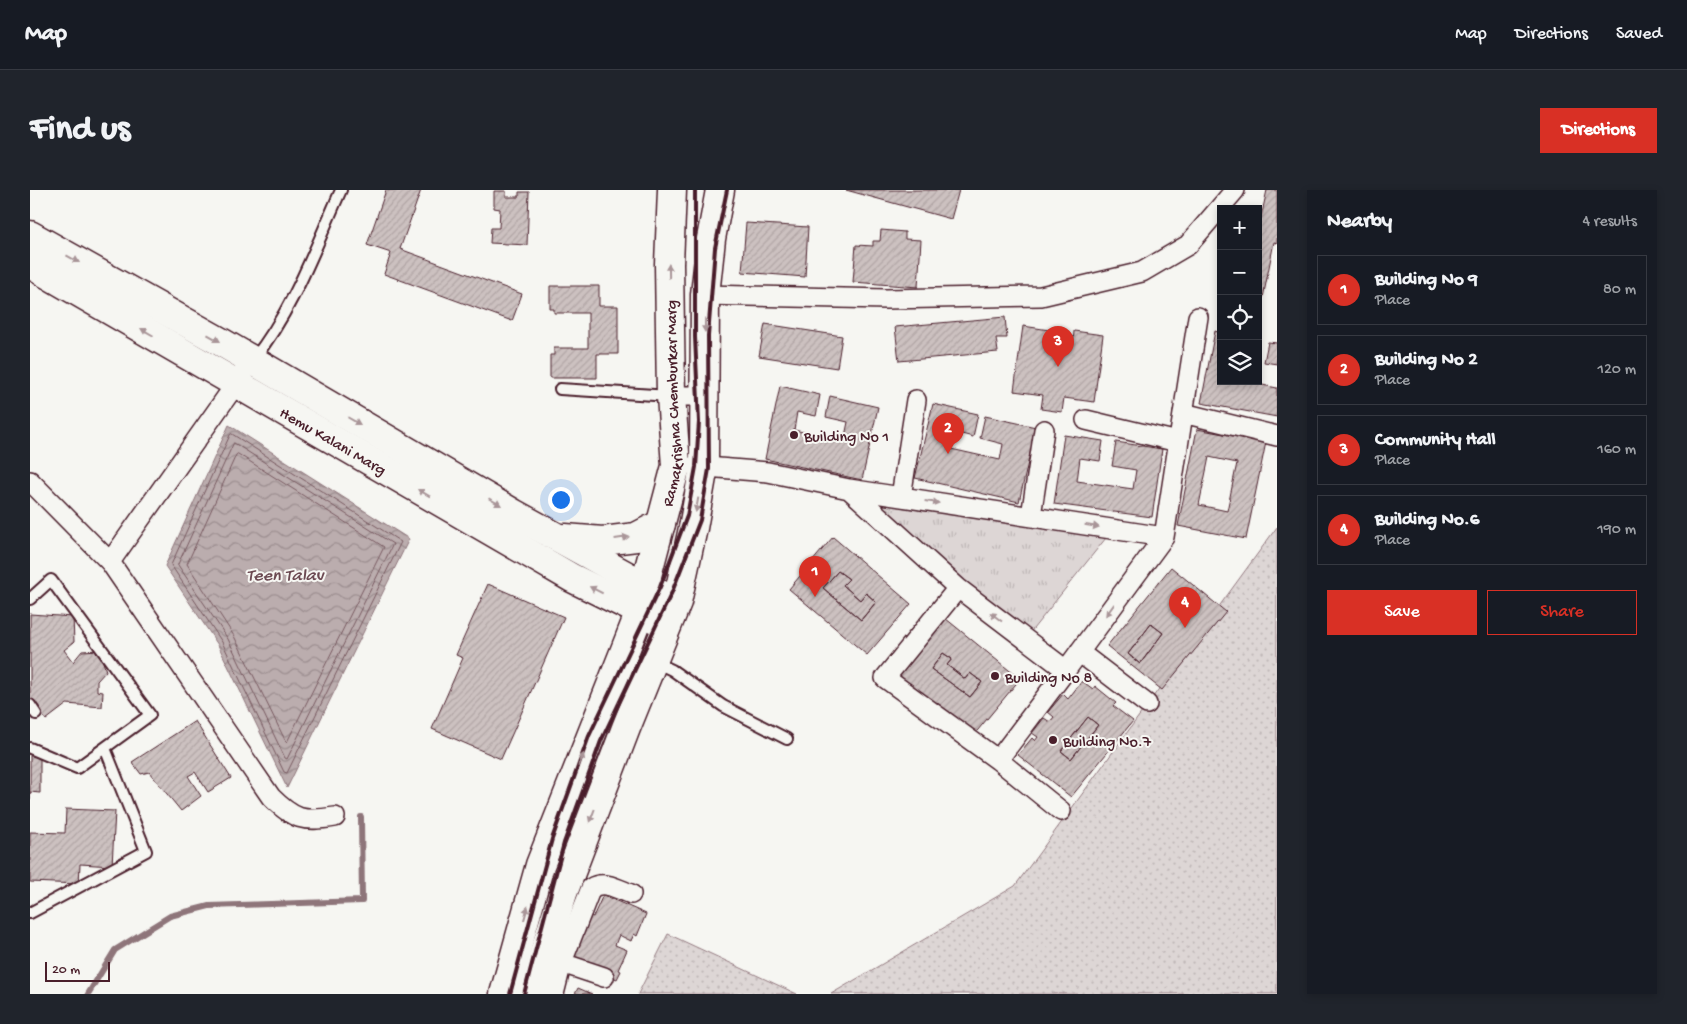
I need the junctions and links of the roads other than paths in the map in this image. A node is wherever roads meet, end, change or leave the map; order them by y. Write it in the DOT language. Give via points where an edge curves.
graph roads {
  1 [pos="341,190"];
  2 [pos="672,190"];
  3 [pos="720,190"];
  4 [pos="1235,190"];
  5 [pos="30,235"];
  6 [pos="670,240"];
  7 [pos="711,240"];
  8 [pos="30,264"];
  9 [pos="705,294"];
  10 [pos="1198,317"];
  11 [pos="252,361"];
  12 [pos="237,384"];
  13 [pos="560,390"];
  14 [pos="670,396"];
  15 [pos="704,396"];
  16 [pos="916,400"];
  17 [pos="1183,413"];
  18 [pos="1086,420"];
  19 [pos="1044,430"];
  20 [pos="1277,436"];
  21 [pos="1178,442"];
  22 [pos="676,466"];
  23 [pos="704,466"];
  24 [pos="30,482"];
  25 [pos="849,489"];
  26 [pos="901,497"];
  27 [pos="1030,516"];
  28 [pos="660,524"];
  29 [pos="556,537"];
  30 [pos="1164,537"];
  31 [pos="110,562"];
  32 [pos="958,588"];
  33 [pos="30,598"];
  34 [pos="642,599"];
  35 [pos="673,613"];
  36 [pos="1080,652"];
  37 [pos="654,662"];
  38 [pos="1066,670"];
  39 [pos="605,697"];
  40 [pos="1147,704"];
  41 [pos="635,707"];
  42 [pos="787,739"];
  43 [pos="30,748"];
  44 [pos="105,748"];
  45 [pos="998,760"];
  46 [pos="1060,811"];
  47 [pos="335,817"];
  48 [pos="540,865"];
  49 [pos="570,875"];
  50 [pos="631,894"];
  51 [pos="30,913"];
  52 [pos="516,948"];
  53 [pos="552,959"];
  54 [pos="604,977"];
  55 [pos="504,994"];
  56 [pos="531,994"];
  57 [pos="554,994"];
  1 -- 11 [label="lane" via="295,294"];
  2 -- 6 [label="main road, Ramakrishna Chemburkar Marg"];
  3 -- 7 [label="main road, Ramakrishna Chemburkar Marg"];
  4 -- 9 [label="street" via="1188,244 1142,272 1041,296 886,299"];
  5 -- 11 [label="main road, one-way"];
  6 -- 7 [label="main road"];
  14 -- 6 [label="main road, Ramakrishna Chemburkar Marg, one-way"];
  7 -- 9 [label="main road, Ramakrishna Chemburkar Marg"];
  12 -- 8 [label="main road, Hemu Kalani Marg, one-way"];
  9 -- 15 [label="main road, Ramakrishna Chemburkar Marg, one-way"];
  10 -- 17 [label="street"];
  11 -- 12 [label="street"];
  11 -- 29 [label="main road, one-way"];
  12 -- 31 [label="street"];
  34 -- 12 [label="main road, Hemu Kalani Marg, one-way" via="572,578"];
  13 -- 14 [label="lane"];
  14 -- 15 [label="street"];
  14 -- 22 [label="main road, Ramakrishna Chemburkar Marg"];
  15 -- 23 [label="main road, Ramakrishna Chemburkar Marg"];
  16 -- 26 [label="street"];
  17 -- 20 [label="street"];
  17 -- 21 [label="street"];
  18 -- 21 [label="street"];
  19 -- 27 [label="street"];
  21 -- 30 [label="street"];
  22 -- 23 [label="street"];
  22 -- 28 [label="main road, Ramakrishna Chemburkar Marg"];
  23 -- 25 [label="street" via="768,472"];
  23 -- 35 [label="main road, Ramakrishna Chemburkar Marg, one-way"];
  24 -- 31 [label="street"];
  25 -- 26 [label="street"];
  25 -- 32 [label="street"];
  26 -- 27 [label="street, one-way"];
  27 -- 30 [label="street, one-way"];
  29 -- 28 [label="main road, one-way" via="603,541 636,537"];
  28 -- 34 [label="main road, Ramakrishna Chemburkar Marg"];
  29 -- 34 [label="main road"];
  30 -- 36 [label="street, one-way"];
  31 -- 47 [label="street" via="271,797 299,819"];
  38 -- 32 [label="street, one-way"];
  32 -- 45 [label="street" via="885,678"];
  33 -- 44 [label="lane" via="51,580 150,715"];
  34 -- 35 [label="main road"];
  34 -- 39 [label="main road, Ramakrishna Chemburkar Marg"];
  35 -- 37 [label="main road, Ramakrishna Chemburkar Marg"];
  36 -- 38 [label="street"];
  36 -- 40 [label="street"];
  37 -- 41 [label="main road, Ramakrishna Chemburkar Marg"];
  37 -- 42 [label="lane" via="672,670 723,706"];
  38 -- 45 [label="street"];
  39 -- 41 [label="main road"];
  48 -- 39 [label="main road, Ramakrishna Chemburkar Marg, one-way"];
  41 -- 49 [label="main road, Ramakrishna Chemburkar Marg, one-way"];
  43 -- 44 [label="lane" via="77,768"];
  44 -- 51 [label="lane" via="146,851"];
  45 -- 46 [label="street"];
  48 -- 49 [label="main road"];
  52 -- 48 [label="main road, Ramakrishna Chemburkar Marg, one-way"];
  49 -- 53 [label="main road, Ramakrishna Chemburkar Marg"];
  50 -- 53 [label="street" via="603,884 591,888"];
  52 -- 53 [label="street"];
  52 -- 55 [label="main road, Ramakrishna Chemburkar Marg"];
  53 -- 54 [label="street"];
  53 -- 56 [label="main road, Ramakrishna Chemburkar Marg"];
  53 -- 57 [label="street"];
}
